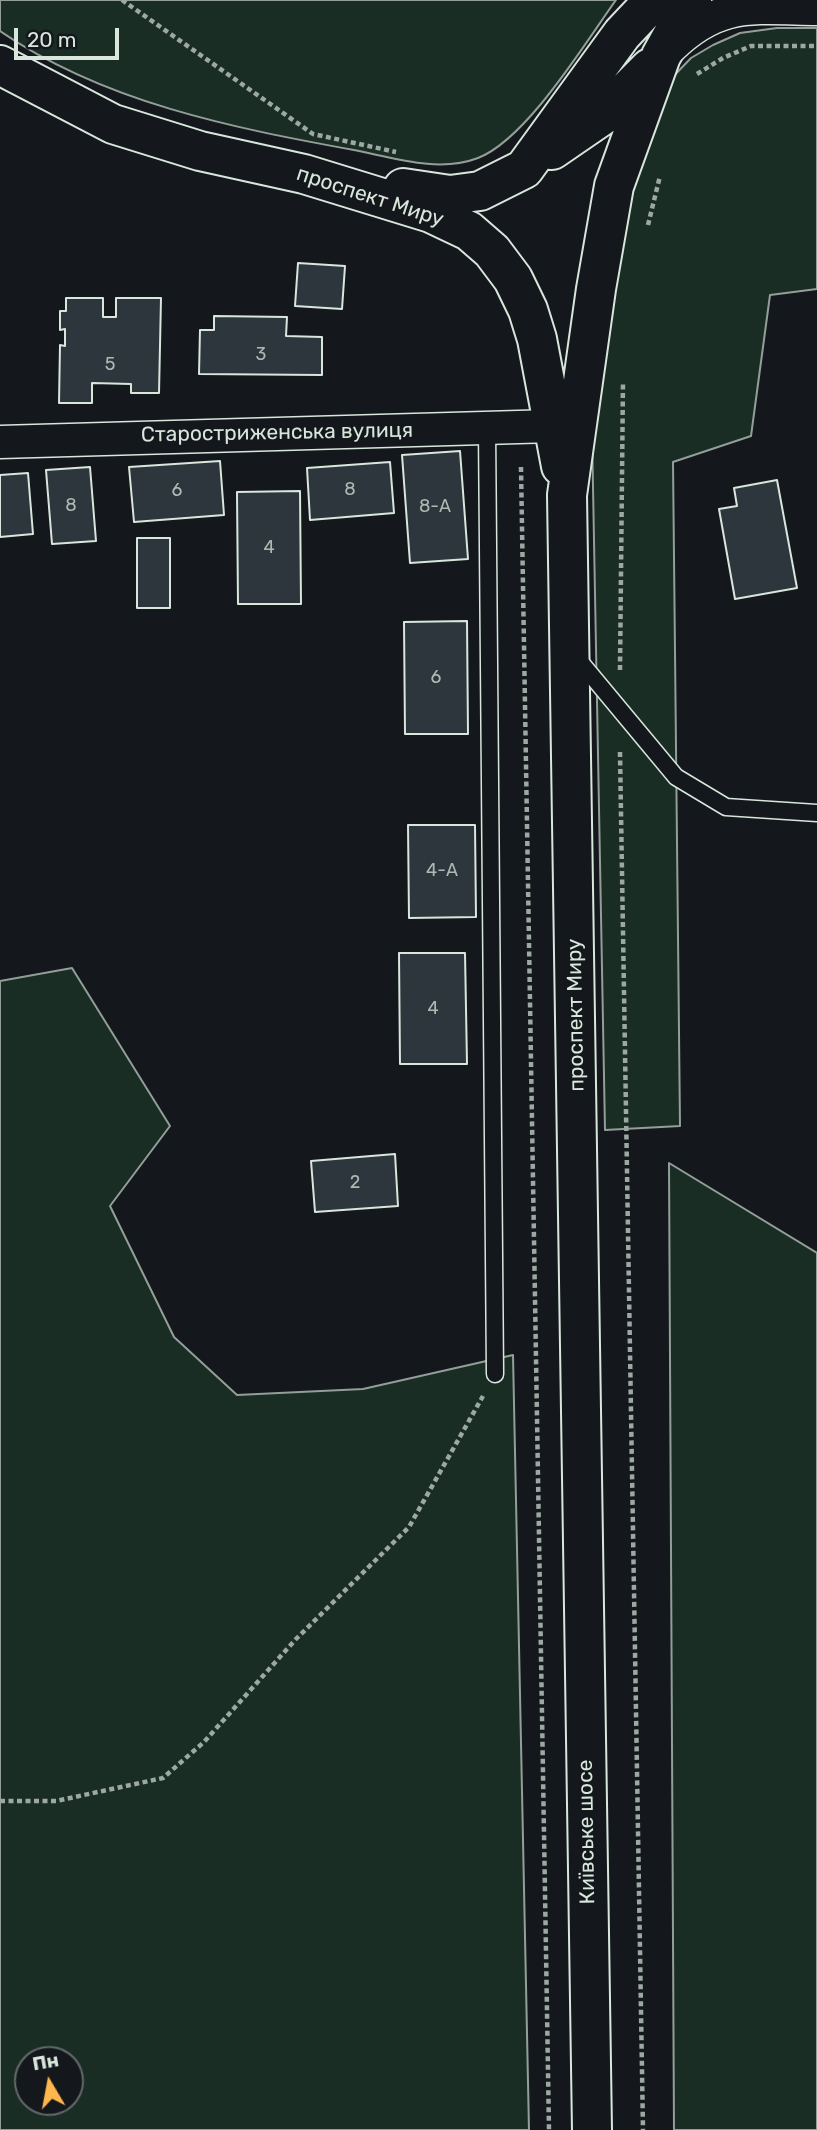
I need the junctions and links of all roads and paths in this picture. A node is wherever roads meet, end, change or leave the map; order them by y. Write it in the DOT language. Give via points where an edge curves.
graph roads {
  1 [pos="122,0"];
  2 [pos="654,0"];
  3 [pos="692,0"];
  4 [pos="817,9"];
  5 [pos="817,46"];
  6 [pos="662,56"];
  7 [pos="0,65"];
  8 [pos="692,86"];
  9 [pos="400,153"];
  10 [pos="662,168"];
  11 [pos="524,169"];
  12 [pos="304,174"];
  13 [pos="646,232"];
  14 [pos="623,376"];
  15 [pos="537,426"];
  16 [pos="487,428"];
  17 [pos="0,442"];
  18 [pos="567,495"];
  19 [pos="571,650"];
  20 [pos="620,709"];
  21 [pos="817,813"];
  22 [pos="495,1374"];
  23 [pos="583,1535"];
  24 [pos="0,1801"];
  25 [pos="549,2130"];
  26 [pos="592,2130"];
  27 [pos="643,2130"];
  1 -- 9 [label="path" via="313,134"];
  2 -- 11 [label="main road" via="622,34"];
  3 -- 6 [label="main road, проспект Миру"];
  4 -- 6 [label="street" via="730,10 691,27"];
  5 -- 8 [label="path" via="751,46 697,74"];
  6 -- 11 [label="main road" via="603,115"];
  6 -- 18 [label="main road, проспект Миру" via="614,186"];
  7 -- 12 [label="main road, проспект Миру" via="113,124 200,151"];
  10 -- 13 [label="path"];
  11 -- 12 [label="main road" via="480,191 450,195"];
  12 -- 15 [label="main road, проспект Миру" via="431,213 468,231 492,251 513,279 537,338"];
  14 -- 20 [label="path"];
  15 -- 16 [label="street, Старостриженська вулиця"];
  15 -- 18 [label="main road, проспект Миру"];
  15 -- 25 [label="path"];
  16 -- 17 [label="street, Старостриженська вулиця"];
  16 -- 22 [label="lane"];
  18 -- 19 [label="main road, проспект Миру"];
  19 -- 20 [label="lane"];
  19 -- 23 [label="main road, проспект Миру"];
  20 -- 21 [label="lane" via="676,777 726,807"];
  20 -- 27 [label="path"];
  22 -- 24 [label="path" via="409,1527 296,1639 204,1742 163,1778 56,1801"];
  23 -- 26 [label="main road, Київське шосе"];
}
